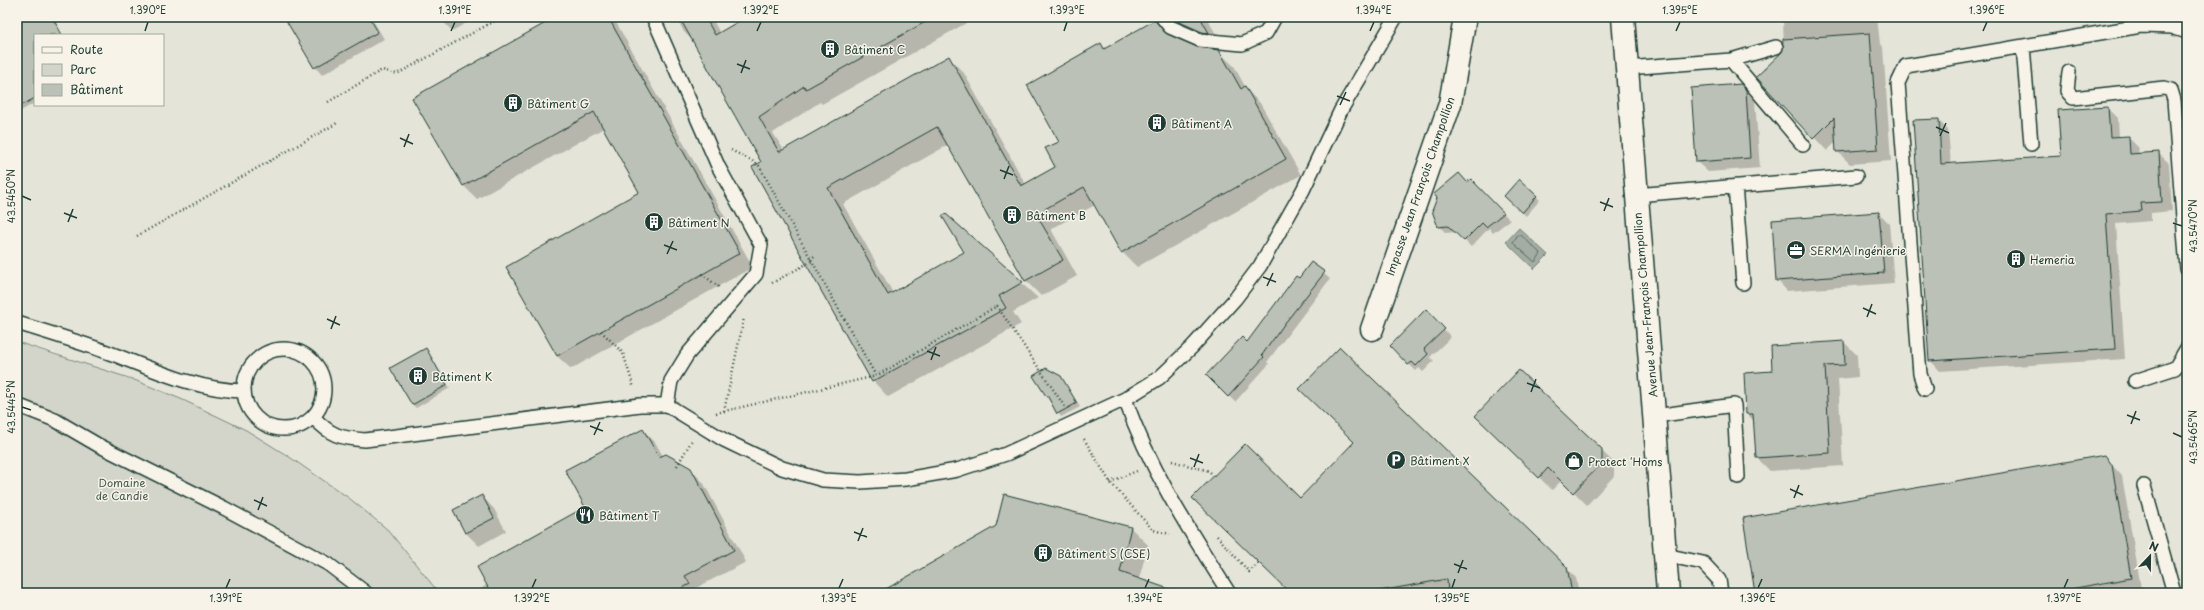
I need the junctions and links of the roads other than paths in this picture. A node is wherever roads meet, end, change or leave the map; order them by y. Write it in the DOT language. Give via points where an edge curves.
graph roads {
  1 [pos="653,17"];
  2 [pos="1162,17"];
  3 [pos="1275,17"];
  4 [pos="1396,17"];
  5 [pos="1465,17"];
  6 [pos="1622,17"];
  7 [pos="2138,22"];
  8 [pos="2175,22"];
  9 [pos="2187,32"];
  10 [pos="2023,46"];
  11 [pos="1776,47"];
  12 [pos="1730,60"];
  13 [pos="1627,68"];
  14 [pos="2068,72"];
  15 [pos="2031,144"];
  16 [pos="1803,145"];
  17 [pos="1856,176"];
  18 [pos="1735,186"];
  19 [pos="1636,195"];
  20 [pos="2187,269"];
  21 [pos="1743,283"];
  22 [pos="17,323"];
  23 [pos="1372,329"];
  24 [pos="2187,348"];
  25 [pos="2135,381"];
  26 [pos="1925,389"];
  27 [pos="243,391"];
  28 [pos="1124,399"];
  29 [pos="17,405"];
  30 [pos="667,405"];
  31 [pos="1655,416"];
  32 [pos="313,417"];
  33 [pos="1738,477"];
  34 [pos="2144,486"];
  35 [pos="1665,555"];
  36 [pos="366,593"];
  37 [pos="1229,593"];
  38 [pos="1668,593"];
  39 [pos="1721,593"];
  40 [pos="2174,593"];
  1 -- 30 [label="lane" via="718,166 761,245 756,274 687,355 671,381"];
  2 -- 3 [label="lane" via="1170,27 1200,40 1242,44 1266,33"];
  4 -- 28 [label="lane" via="1341,110 1303,190 1260,266 1235,299 1192,347 1159,378"];
  5 -- 23 [label="street, Impasse Jean François Champollion" via="1450,104"];
  6 -- 13 [label="street, Avenue Jean-François Champollion"];
  7 -- 8 [label="lane"];
  7 -- 10 [label="lane"];
  8 -- 9 [label="lane"];
  10 -- 15 [label="lane"];
  10 -- 26 [label="lane" via="1906,66 1898,83 1920,374"];
  11 -- 12 [label="lane"];
  12 -- 13 [label="lane"];
  12 -- 16 [label="lane"];
  13 -- 19 [label="street, Avenue Jean-François Champollion"];
  14 -- 20 [label="lane" via="2068,91 2073,98 2164,88 2171,90 2174,100"];
  17 -- 18 [label="lane"];
  18 -- 19 [label="lane"];
  18 -- 21 [label="lane"];
  19 -- 31 [label="street, Avenue Jean-François Champollion"];
  22 -- 27 [label="lane" via="67,338 183,381 219,390"];
  24 -- 25 [label="lane" via="2175,368"];
  27 -- 32 [label="lane" via="247,407 258,421 278,430 299,427"];
  27 -- 32 [label="lane" via="247,372 259,357 278,348 298,350 314,362 323,377 324,397"];
  28 -- 30 [label="lane" via="1006,454 957,470 906,479 860,482 823,480 782,468 724,440"];
  28 -- 37 [label="lane" via="1137,434 1187,528"];
  29 -- 36 [label="lane" via="55,420 98,445 328,564"];
  30 -- 32 [label="lane" via="640,405 365,440 343,438 326,431"];
  31 -- 33 [label="lane" via="1734,405"];
  31 -- 35 [label="street, Avenue Jean-François Champollion"];
  34 -- 40 [label="lane"];
  35 -- 38 [label="street, Avenue Jean-François Champollion"];
  35 -- 39 [label="lane" via="1703,563 1719,580"];
}
